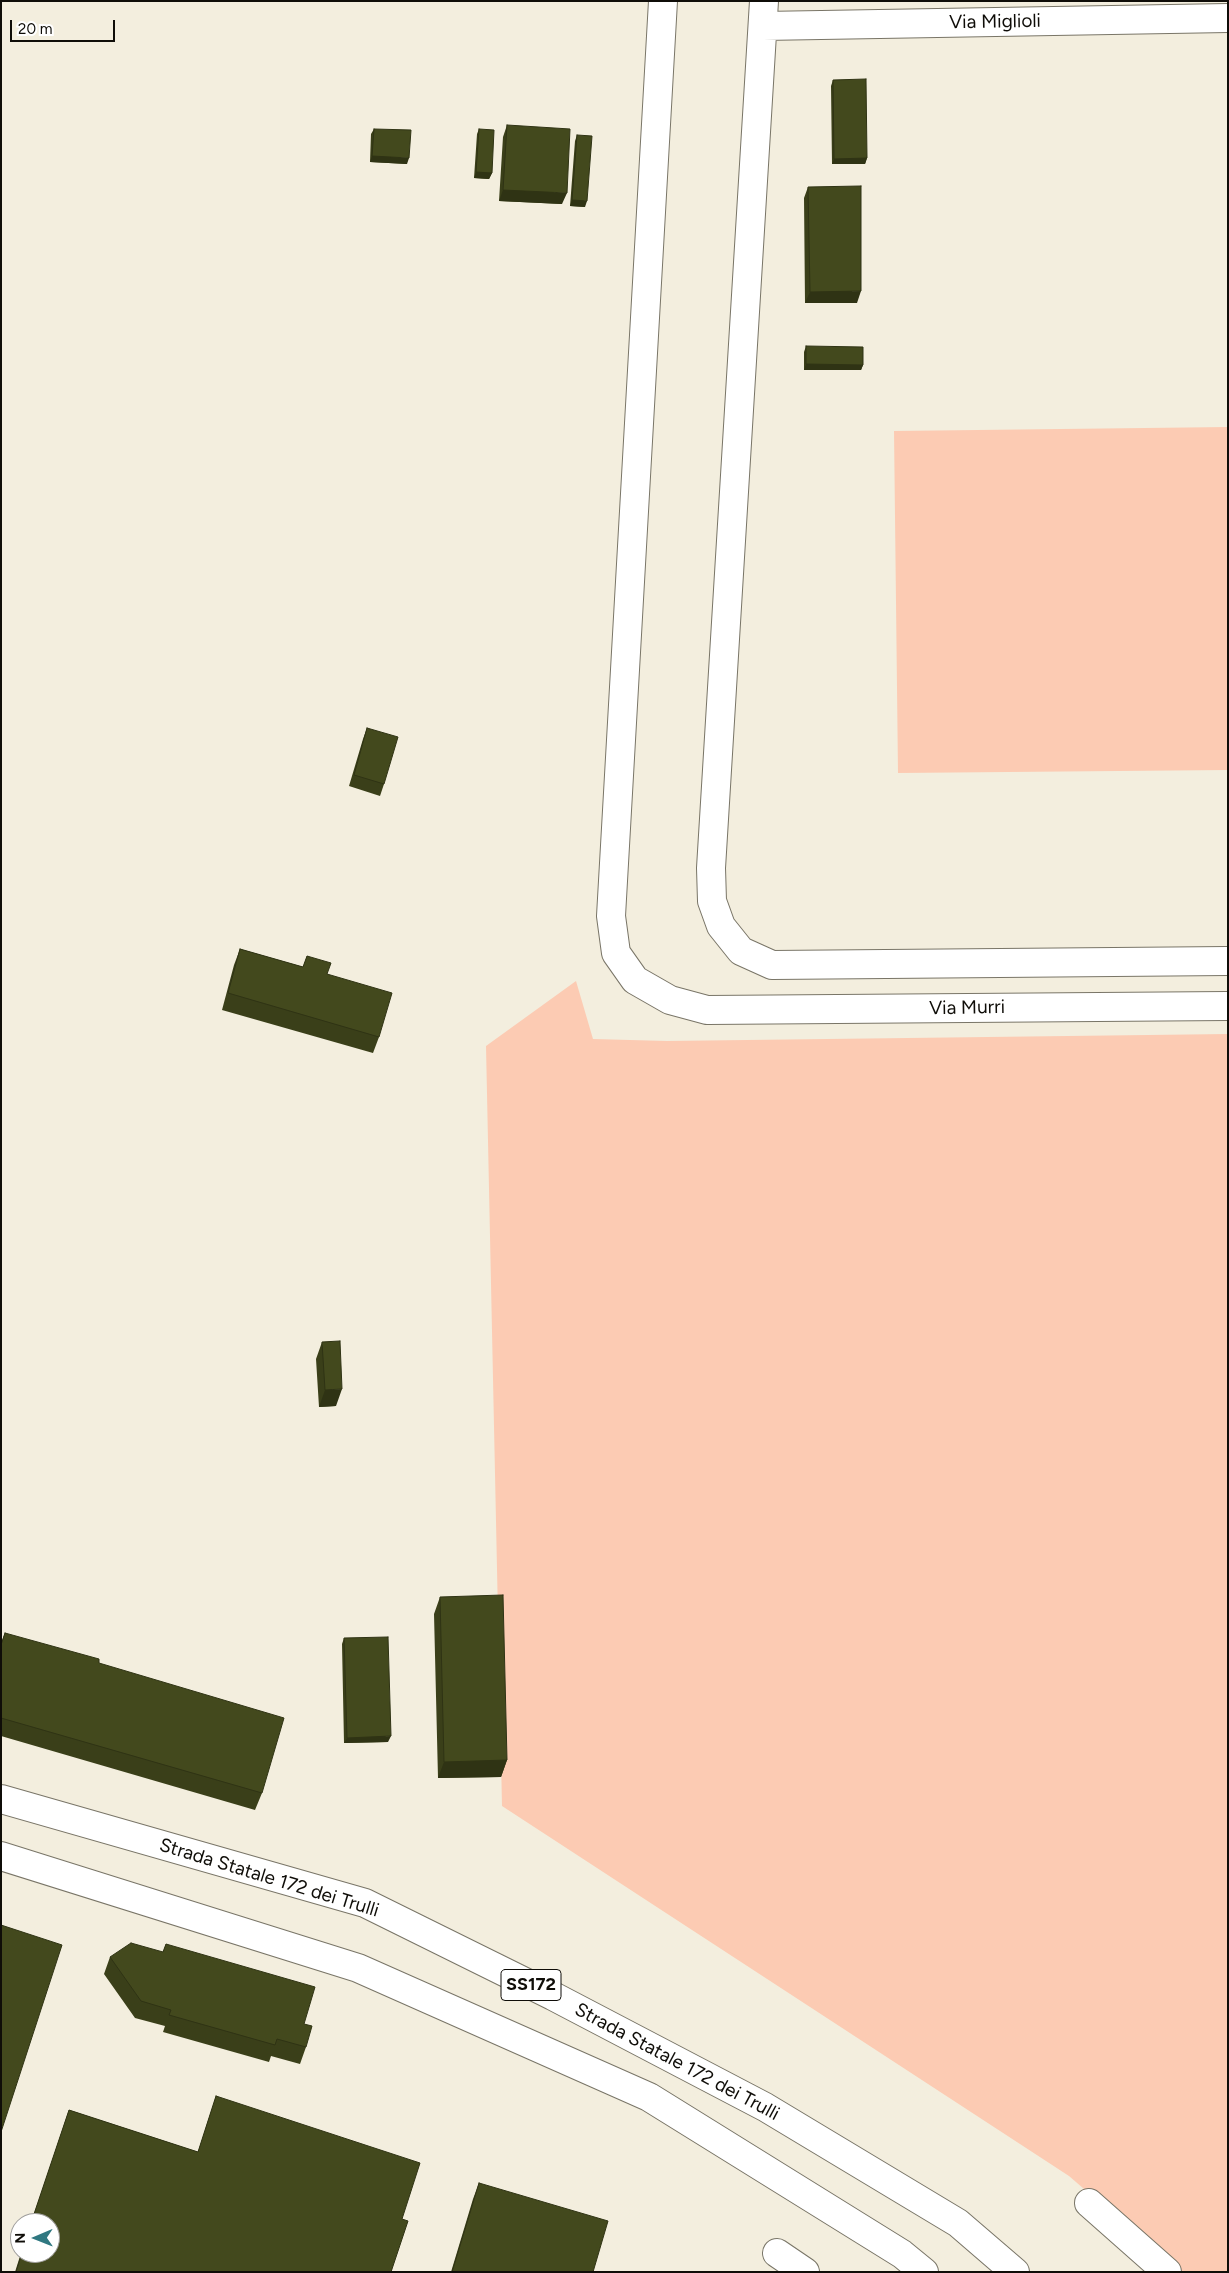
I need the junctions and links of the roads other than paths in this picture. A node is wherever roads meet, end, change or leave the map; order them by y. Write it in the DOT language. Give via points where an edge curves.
graph roads {
  1 [pos="663,1"];
  2 [pos="763,14"];
  3 [pos="1228,18"];
  4 [pos="1228,961"];
  5 [pos="1228,1006"];
  6 [pos="1,1799"];
  7 [pos="1,1856"];
  8 [pos="1089,2203"];
  9 [pos="777,2253"];
  10 [pos="806,2272"];
  11 [pos="924,2272"];
  12 [pos="1015,2272"];
  13 [pos="1167,2272"];
  1 -- 5 [label="main road, Via Murri" via="611,916 616,953 635,980 670,1000 707,1010"];
  2 -- 3 [label="main road, Via Miglioli"];
  2 -- 4 [label="main road" via="711,868 712,901 722,926 741,951 772,965"];
  6 -- 12 [label="main road, Strada Statale 172 dei Trulli / SS172" via="365,1903 766,2107 958,2223"];
  7 -- 11 [label="main road" via="358,1968 649,2097 902,2254"];
  8 -- 13 [label="main road"];
  9 -- 10 [label="main road"];
}
